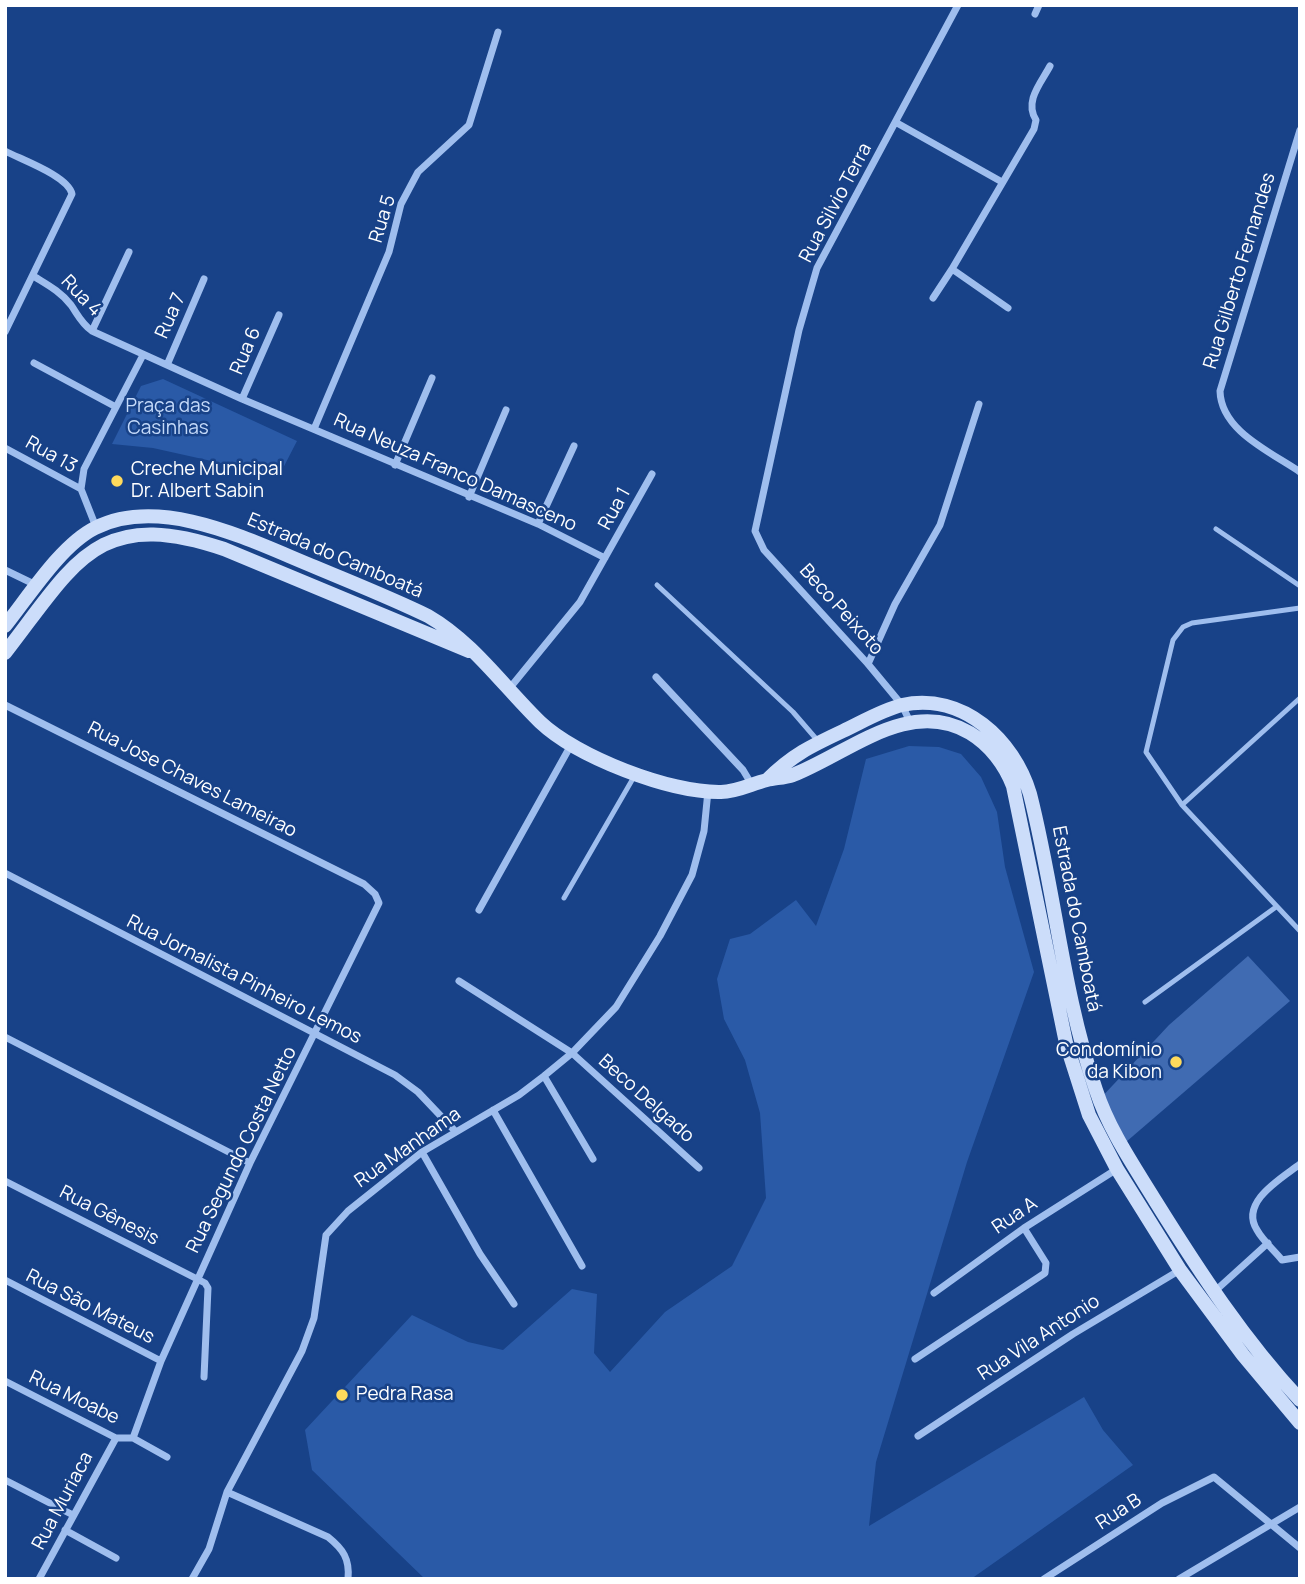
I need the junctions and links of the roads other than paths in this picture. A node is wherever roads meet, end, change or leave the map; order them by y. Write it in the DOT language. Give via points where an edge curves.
graph roads {
  1 [pos="958,5"];
  2 [pos="1039,5"];
  3 [pos="1035,14"];
  4 [pos="498,32"];
  5 [pos="1050,66"];
  6 [pos="897,122"];
  7 [pos="1300,130"];
  8 [pos="5,152"];
  9 [pos="1002,182"];
  10 [pos="129,252"];
  11 [pos="953,269"];
  12 [pos="35,277"];
  13 [pos="204,279"];
  14 [pos="933,298"];
  15 [pos="1008,308"];
  16 [pos="279,316"];
  17 [pos="92,331"];
  18 [pos="5,332"];
  19 [pos="143,355"];
  20 [pos="34,363"];
  21 [pos="167,365"];
  22 [pos="432,378"];
  23 [pos="242,399"];
  24 [pos="979,404"];
  25 [pos="116,407"];
  26 [pos="506,410"];
  27 [pos="314,429"];
  28 [pos="574,446"];
  29 [pos="5,448"];
  30 [pos="395,465"];
  31 [pos="1300,472"];
  32 [pos="652,474"];
  33 [pos="81,489"];
  34 [pos="470,497"];
  35 [pos="538,524"];
  36 [pos="96,527"];
  37 [pos="1216,529"];
  38 [pos="266,547"];
  39 [pos="764,550"];
  40 [pos="605,558"];
  41 [pos="260,564"];
  42 [pos="5,570"];
  43 [pos="37,585"];
  44 [pos="657,585"];
  45 [pos="1300,586"];
  46 [pos="1300,608"];
  47 [pos="5,626"];
  48 [pos="5,653"];
  49 [pos="474,653"];
  50 [pos="868,664"];
  51 [pos="656,677"];
  52 [pos="509,689"];
  53 [pos="1300,698"];
  54 [pos="897,699"];
  55 [pos="5,705"];
  56 [pos="910,722"];
  57 [pos="820,743"];
  58 [pos="571,745"];
  59 [pos="636,772"];
  60 [pos="767,780"];
  61 [pos="752,785"];
  62 [pos="708,791"];
  63 [pos="1182,805"];
  64 [pos="5,873"];
  65 [pos="364,884"];
  66 [pos="564,898"];
  67 [pos="1276,907"];
  68 [pos="479,910"];
  69 [pos="1300,930"];
  70 [pos="1053,934"];
  71 [pos="459,981"];
  72 [pos="1145,1002"];
  73 [pos="315,1036"];
  74 [pos="5,1037"];
  75 [pos="572,1053"];
  76 [pos="544,1076"];
  77 [pos="493,1111"];
  78 [pos="455,1131"];
  79 [pos="422,1152"];
  80 [pos="593,1159"];
  81 [pos="250,1163"];
  82 [pos="1300,1164"];
  83 [pos="699,1168"];
  84 [pos="1117,1169"];
  85 [pos="5,1181"];
  86 [pos="1024,1228"];
  87 [pos="1268,1243"];
  88 [pos="1300,1257"];
  89 [pos="583,1266"];
  90 [pos="1180,1270"];
  91 [pos="5,1280"];
  92 [pos="197,1280"];
  93 [pos="1214,1292"];
  94 [pos="934,1293"];
  95 [pos="1203,1302"];
  96 [pos="514,1304"];
  97 [pos="915,1359"];
  98 [pos="161,1361"];
  99 [pos="204,1377"];
  100 [pos="5,1381"];
  101 [pos="1297,1392"];
  102 [pos="1281,1402"];
  103 [pos="1300,1423"];
  104 [pos="918,1436"];
  105 [pos="116,1438"];
  106 [pos="133,1438"];
  107 [pos="167,1457"];
  108 [pos="5,1480"];
  109 [pos="227,1492"];
  110 [pos="1300,1507"];
  111 [pos="73,1515"];
  112 [pos="1270,1524"];
  113 [pos="65,1530"];
  114 [pos="1300,1548"];
  115 [pos="116,1558"];
  116 [pos="39,1579"];
  117 [pos="192,1579"];
  118 [pos="348,1579"];
  119 [pos="1044,1579"];
  120 [pos="1179,1579"];
  1 -- 6 [label="street, Rua Silvio Terra"];
  2 -- 3 [label="street"];
  4 -- 27 [label="street, Rua 5" via="469,125 418,172 401,204 389,252"];
  5 -- 9 [label="street" via="1030,102 1034,129"];
  6 -- 9 [label="street"];
  6 -- 39 [label="street, Rua Silvio Terra" via="817,268 757,515 757,540"];
  7 -- 31 [label="street, Rua Gilberto Fernandes" via="1220,391 1229,420"];
  8 -- 12 [label="street" via="71,188 71,201"];
  9 -- 11 [label="street"];
  10 -- 17 [label="street"];
  11 -- 14 [label="street"];
  11 -- 15 [label="street"];
  12 -- 17 [label="street, Rua 4" via="57,290"];
  12 -- 18 [label="street"];
  13 -- 21 [label="street, Rua 7"];
  16 -- 23 [label="street, Rua 6"];
  17 -- 19 [label="street, Rua 4"];
  19 -- 21 [label="street, Rua Neuza Franco Damasceno"];
  19 -- 25 [label="street"];
  20 -- 25 [label="street"];
  21 -- 23 [label="street, Rua Neuza Franco Damasceno"];
  22 -- 30 [label="street"];
  23 -- 27 [label="street, Rua Neuza Franco Damasceno"];
  24 -- 50 [label="street" via="940,525 895,604"];
  25 -- 33 [label="street" via="83,469"];
  26 -- 34 [label="street"];
  27 -- 30 [label="street, Rua Neuza Franco Damasceno"];
  28 -- 35 [label="street"];
  29 -- 33 [label="street, Rua 13"];
  30 -- 34 [label="street, Rua Neuza Franco Damasceno"];
  32 -- 40 [label="street, Rua 1"];
  33 -- 36 [label="street"];
  34 -- 35 [label="street, Rua Neuza Franco Damasceno"];
  35 -- 40 [label="street, Rua Neuza Franco Damasceno"];
  36 -- 38 [label="main road, Estrada do Camboatá" via="138,517 177,519"];
  36 -- 43 [label="main road, Estrada do Camboatá" via="74,542"];
  37 -- 45 [label="lane"];
  38 -- 41 [label="main road"];
  38 -- 49 [label="main road, Estrada do Camboatá" via="428,616"];
  39 -- 50 [label="street, Beco Peixoto"];
  40 -- 52 [label="street" via="571,615"];
  41 -- 48 [label="main road, Estrada do Camboatá" via="174,536 108,541 59,581"];
  41 -- 49 [label="main road, Estrada do Camboatá"];
  42 -- 43 [label="street"];
  43 -- 47 [label="main road, Estrada do Camboatá"];
  44 -- 57 [label="lane"];
  46 -- 63 [label="lane" via="1192,623 1173,640 1146,752"];
  49 -- 52 [label="main road, Estrada do Camboatá"];
  50 -- 54 [label="street, Beco Peixoto"];
  51 -- 61 [label="street"];
  52 -- 58 [label="main road, Estrada do Camboatá"];
  53 -- 63 [label="lane"];
  54 -- 56 [label="street, Beco Peixoto"];
  54 -- 57 [label="main road, Estrada do Camboatá"];
  54 -- 70 [label="main road, Estrada do Camboatá" via="968,715 1013,754 1030,794"];
  55 -- 65 [label="street, Rua Jose Chaves Lameirao"];
  56 -- 60 [label="main road, Estrada do Camboatá" via="791,775"];
  56 -- 70 [label="main road, Estrada do Camboatá" via="935,721 963,729 983,742 1003,766 1013,786"];
  57 -- 60 [label="main road, Estrada do Camboatá" via="789,758"];
  58 -- 59 [label="main road, Estrada do Camboatá"];
  58 -- 68 [label="street"];
  59 -- 62 [label="main road, Estrada do Camboatá"];
  59 -- 66 [label="lane"];
  60 -- 61 [label="main road, Estrada do Camboatá"];
  61 -- 62 [label="main road, Estrada do Camboatá" via="734,791"];
  62 -- 75 [label="street, Rua Manhama" via="704,831 692,875 616,1007"];
  63 -- 67 [label="lane"];
  64 -- 73 [label="street, Rua Jornalista Pinheiro Lemos"];
  65 -- 73 [label="street, Rua Segundo Costa Netto" via="379,903 376,913"];
  67 -- 69 [label="lane"];
  67 -- 72 [label="lane"];
  70 -- 84 [label="main road, Estrada do Camboatá" via="1072,1068 1089,1115"];
  70 -- 93 [label="main road, Estrada do Camboatá" via="1099,1100 1127,1155"];
  71 -- 75 [label="street, Beco Delgado"];
  73 -- 78 [label="street, Rua Jornalista Pinheiro Lemos" via="395,1075"];
  73 -- 81 [label="street, Rua Segundo Costa Netto"];
  74 -- 81 [label="street"];
  75 -- 76 [label="street, Rua Manhama"];
  75 -- 83 [label="street, Beco Delgado"];
  76 -- 77 [label="street, Rua Manhama"];
  76 -- 80 [label="street"];
  77 -- 78 [label="street, Rua Manhama"];
  77 -- 89 [label="street"];
  78 -- 79 [label="street, Rua Manhama"];
  79 -- 96 [label="street"];
  79 -- 109 [label="street, Rua Manhama" via="348,1211 326,1235 314,1318 302,1351"];
  81 -- 92 [label="street, Rua Segundo Costa Netto"];
  82 -- 87 [label="street" via="1252,1209 1256,1230"];
  84 -- 86 [label="street, Rua A"];
  84 -- 90 [label="main road, Estrada do Camboatá"];
  85 -- 92 [label="street, Rua Gênesis"];
  86 -- 94 [label="street, Rua A"];
  86 -- 97 [label="street" via="1046,1264 1045,1272"];
  87 -- 88 [label="street" via="1282,1259"];
  87 -- 93 [label="street"];
  90 -- 95 [label="main road, Estrada do Camboatá"];
  90 -- 104 [label="street, Rua Vila Antonio"];
  91 -- 98 [label="street, Rua São Mateus"];
  92 -- 98 [label="street, Rua Segundo Costa Netto"];
  92 -- 99 [label="street" via="208,1288"];
  93 -- 95 [label="street"];
  93 -- 101 [label="main road, Estrada do Camboatá"];
  95 -- 102 [label="main road, Estrada do Camboatá"];
  98 -- 106 [label="street, Rua Segundo Costa Netto"];
  100 -- 105 [label="street, Rua Moabe"];
  101 -- 102 [label="street"];
  102 -- 103 [label="main road, Estrada do Camboatá"];
  105 -- 106 [label="street, Rua Moabe"];
  105 -- 111 [label="street, Rua Muriaca"];
  106 -- 107 [label="street, Rua Moabe"];
  108 -- 111 [label="street"];
  109 -- 117 [label="street, Rua Manhama" via="209,1549"];
  109 -- 118 [label="street" via="328,1537 348,1562"];
  110 -- 112 [label="street"];
  111 -- 113 [label="street, Rua Muriaca"];
  112 -- 114 [label="street"];
  112 -- 119 [label="street, Rua B" via="1214,1477 1162,1503"];
  112 -- 120 [label="street"];
  113 -- 115 [label="street"];
  113 -- 116 [label="street, Rua Muriaca"];
}
